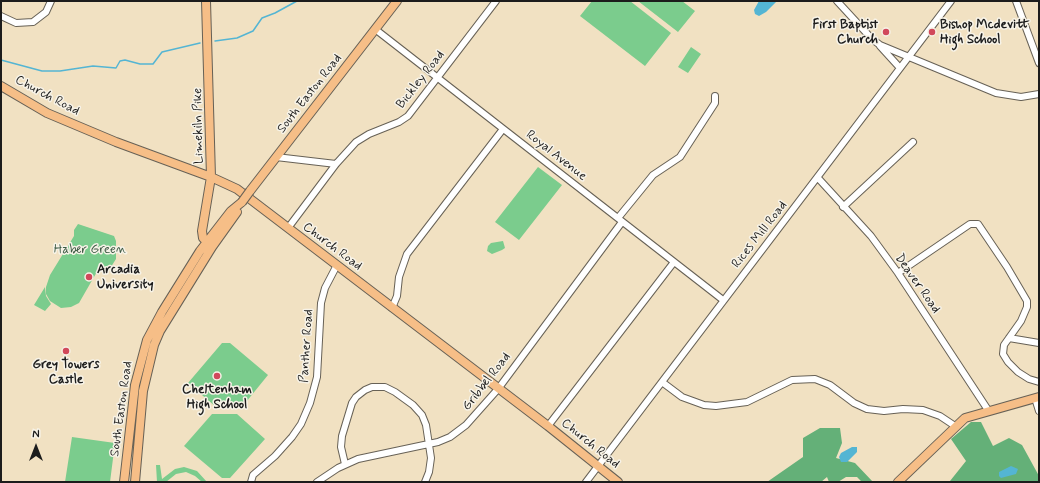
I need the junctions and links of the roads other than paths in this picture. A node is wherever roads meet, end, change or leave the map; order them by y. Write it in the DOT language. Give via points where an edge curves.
graph roads {
  1 [pos="51,1"];
  2 [pos="206,1"];
  3 [pos="397,1"];
  4 [pos="496,1"];
  5 [pos="837,1"];
  6 [pos="951,1"];
  7 [pos="1016,1"];
  8 [pos="1,16"];
  9 [pos="375,29"];
  10 [pos="878,43"];
  11 [pos="910,56"];
  12 [pos="1039,64"];
  13 [pos="900,68"];
  14 [pos="438,77"];
  15 [pos="1,86"];
  16 [pos="1039,94"];
  17 [pos="715,96"];
  18 [pos="503,128"];
  19 [pos="913,142"];
  20 [pos="276,157"];
  21 [pos="336,164"];
  22 [pos="212,177"];
  23 [pos="818,178"];
  24 [pos="843,207"];
  25 [pos="620,220"];
  26 [pos="288,228"];
  27 [pos="209,245"];
  28 [pos="674,262"];
  29 [pos="337,265"];
  30 [pos="898,273"];
  31 [pos="723,300"];
  32 [pos="392,308"];
  33 [pos="1009,338"];
  34 [pos="1039,343"];
  35 [pos="662,382"];
  36 [pos="1039,382"];
  37 [pos="498,388"];
  38 [pos="138,397"];
  39 [pos="1037,398"];
  40 [pos="988,410"];
  41 [pos="1039,411"];
  42 [pos="548,426"];
  43 [pos="955,426"];
  44 [pos="429,444"];
  45 [pos="345,464"];
  46 [pos="598,466"];
  47 [pos="124,482"];
  48 [pos="135,482"];
  49 [pos="251,482"];
  50 [pos="317,482"];
  51 [pos="425,482"];
  52 [pos="586,482"];
  53 [pos="618,482"];
  54 [pos="898,482"];
  1 -- 8 [label="street" via="46,12 33,22 16,23"];
  2 -- 22 [label="main road, Limekiln Pike"];
  3 -- 9 [label="main road, South Easton Road"];
  4 -- 14 [label="street, Bickley Road"];
  5 -- 10 [label="street"];
  6 -- 11 [label="street, Rices Mill Road"];
  7 -- 12 [label="street"];
  9 -- 14 [label="street, Royal Avenue"];
  9 -- 20 [label="main road, South Easton Road"];
  10 -- 11 [label="street"];
  10 -- 13 [label="street"];
  11 -- 13 [label="street, Rices Mill Road"];
  11 -- 16 [label="street" via="996,93 1021,97"];
  13 -- 23 [label="street, Rices Mill Road"];
  14 -- 18 [label="street, Royal Avenue"];
  14 -- 21 [label="street, Bickley Road" via="405,119 360,140"];
  15 -- 22 [label="main road, Church Road" via="47,113 77,126"];
  17 -- 25 [label="street, Gribbel Road" via="715,103 680,157 653,175"];
  18 -- 25 [label="street, Royal Avenue"];
  18 -- 32 [label="street" via="407,254"];
  19 -- 24 [label="street"];
  20 -- 21 [label="street"];
  20 -- 27 [label="main road, South Easton Road, bridge" via="242,202 231,211"];
  21 -- 26 [label="street, Bickley Road"];
  22 -- 26 [label="main road, Church Road" via="237,189"];
  22 -- 27 [label="main road, Limekiln Pike" via="202,226 203,238"];
  23 -- 24 [label="street, Deaver Road"];
  23 -- 31 [label="street, Rices Mill Road"];
  24 -- 30 [label="street, Deaver Road" via="870,236"];
  25 -- 28 [label="street, Royal Avenue"];
  25 -- 37 [label="street, Gribbel Road"];
  26 -- 29 [label="main road, Church Road"];
  27 -- 38 [label="main road, South Easton Road" via="160,331"];
  28 -- 31 [label="street, Royal Avenue"];
  28 -- 42 [label="street"];
  29 -- 32 [label="main road, Church Road"];
  29 -- 49 [label="street, Panther Road" via="323,295 317,377 306,415 283,448 253,475"];
  30 -- 33 [label="street" via="970,224 978,224 1027,299 1028,305 1024,315"];
  30 -- 40 [label="street, Deaver Road"];
  31 -- 35 [label="street, Rices Mill Road"];
  32 -- 37 [label="main road, Church Road"];
  33 -- 34 [label="street"];
  33 -- 36 [label="street" via="1002,348 1006,360 1024,376"];
  35 -- 43 [label="street" via="695,403 716,406 746,402 792,380 815,380 830,385 866,409 923,410 940,416"];
  35 -- 46 [label="street, Rices Mill Road"];
  37 -- 42 [label="main road, Church Road"];
  37 -- 44 [label="street, Gribbel Road" via="461,430 450,437"];
  38 -- 47 [label="main road, South Easton Road"];
  38 -- 48 [label="main road, South Easton Road"];
  39 -- 40 [label="main road"];
  39 -- 41 [label="street"];
  40 -- 43 [label="main road" via="965,418"];
  42 -- 46 [label="main road, Church Road"];
  43 -- 54 [label="main road"];
  44 -- 45 [label="street, Gribbel Road" via="369,456"];
  44 -- 45 [label="street" via="426,424 416,408 391,389 372,387 360,392 350,407 341,439"];
  44 -- 51 [label="street" via="430,468"];
  45 -- 50 [label="street, Gribbel Road"];
  46 -- 52 [label="street, Rices Mill Road"];
  46 -- 53 [label="main road, Church Road"];
}
